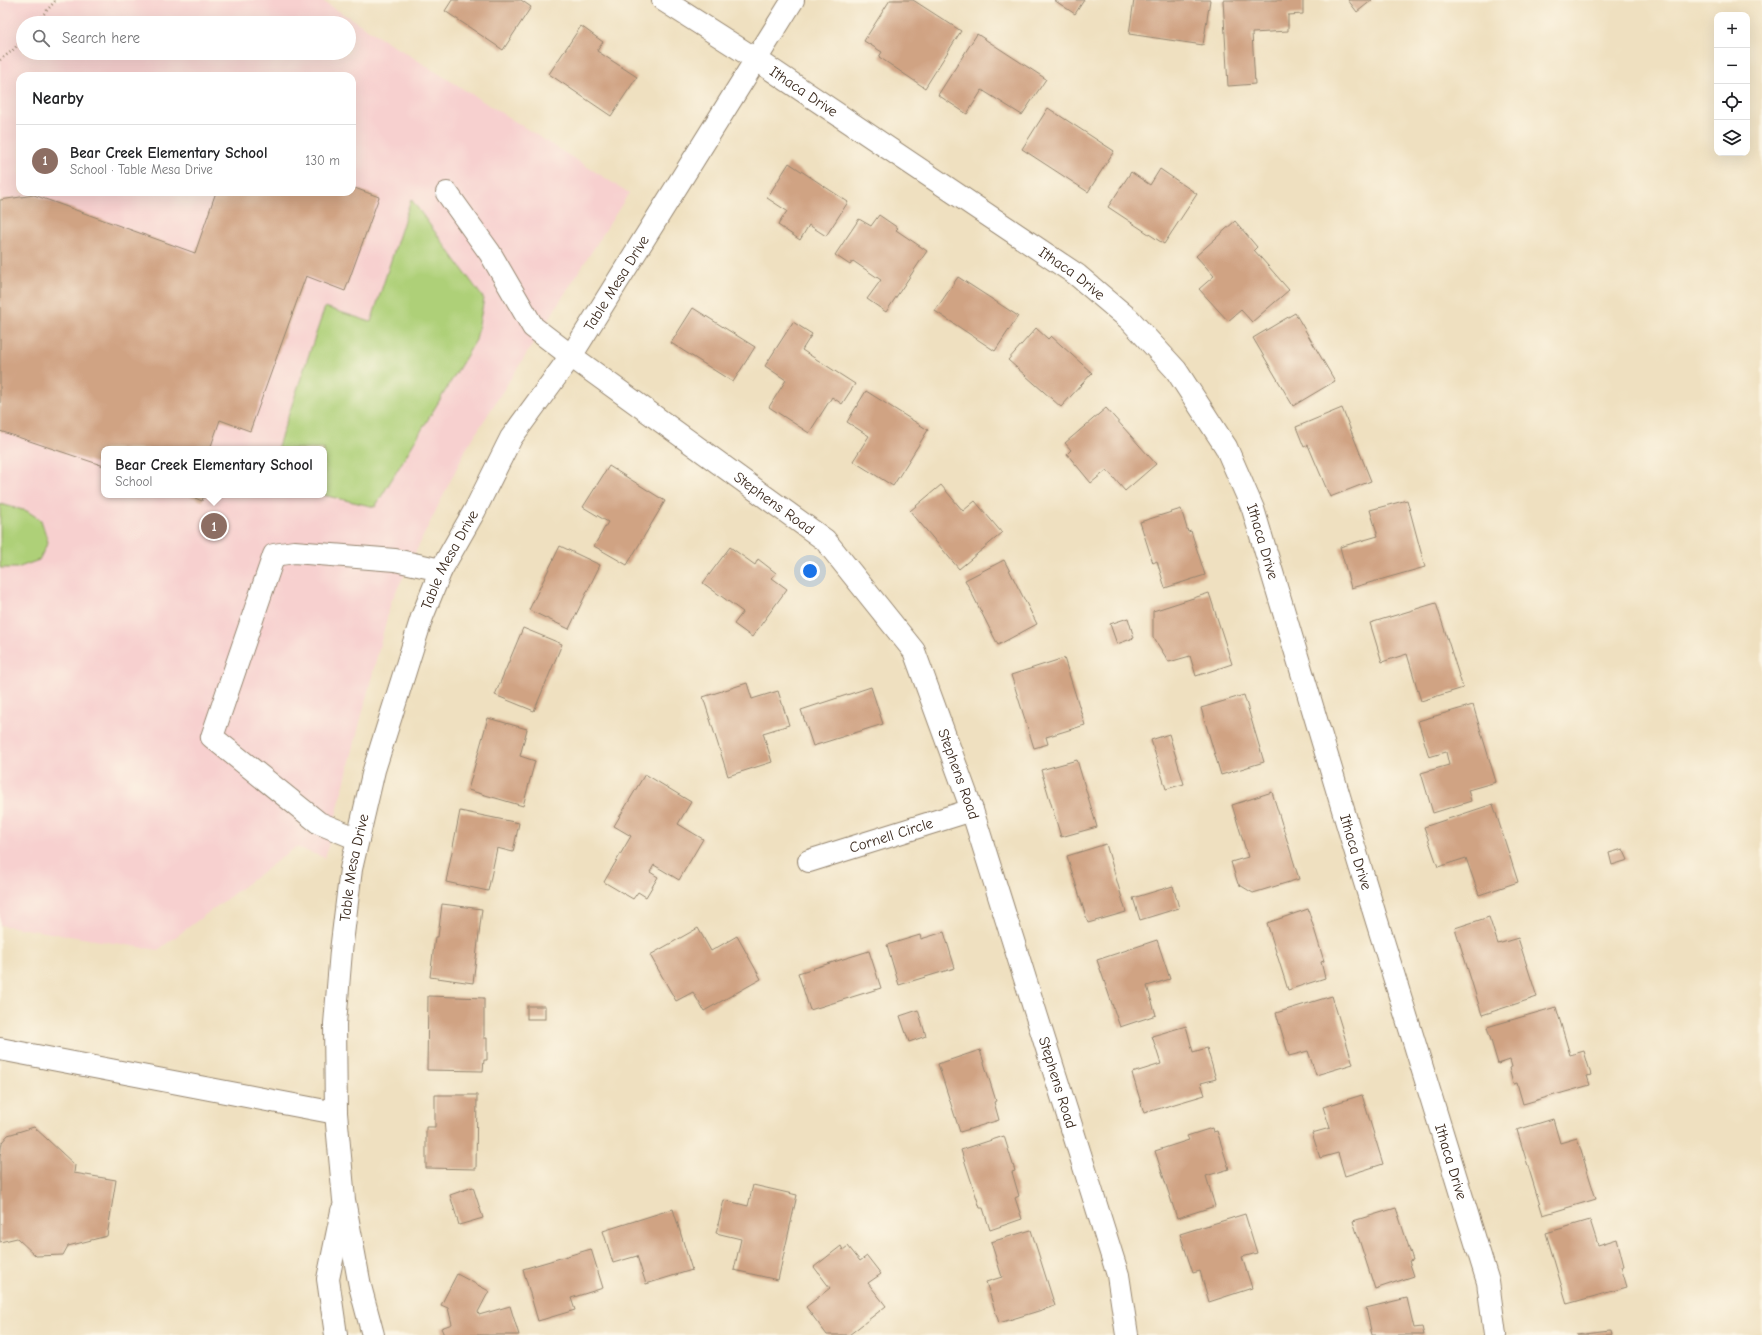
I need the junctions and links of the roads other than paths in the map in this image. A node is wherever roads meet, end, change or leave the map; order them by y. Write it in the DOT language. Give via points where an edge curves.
graph roads {
  1 [pos="663,0"];
  2 [pos="793,0"];
  3 [pos="757,60"];
  4 [pos="447,193"];
  5 [pos="571,356"];
  6 [pos="441,570"];
  7 [pos="972,810"];
  8 [pos="358,839"];
  9 [pos="809,861"];
  10 [pos="0,1049"];
  11 [pos="336,1113"];
  12 [pos="344,1200"];
  13 [pos="336,1335"];
  14 [pos="373,1335"];
  15 [pos="1127,1335"];
  16 [pos="1495,1335"];
  1 -- 3 [label="street, Ithaca Drive"];
  2 -- 3 [label="street, Table Mesa Drive"];
  3 -- 5 [label="street, Table Mesa Drive"];
  3 -- 16 [label="street, Ithaca Drive" via="1077,276 1130,320 1176,370 1226,447 1253,510 1361,871 1486,1274"];
  4 -- 5 [label="street, Stephens Road" via="490,253 533,327"];
  5 -- 6 [label="street, Table Mesa Drive" via="511,438"];
  5 -- 7 [label="street, Stephens Road" via="825,540 914,651"];
  6 -- 8 [label="street, Table Mesa Drive" via="422,617 374,770"];
  6 -- 8 [label="street" via="396,560 294,552 274,555 212,737 313,818"];
  7 -- 9 [label="street, Cornell Circle"];
  7 -- 15 [label="street, Stephens Road" via="1118,1275"];
  8 -- 11 [label="street, Table Mesa Drive" via="351,869 340,958 335,1024"];
  10 -- 11 [label="street"];
  11 -- 12 [label="street, Table Mesa Drive"];
  12 -- 13 [label="street, Table Mesa Drive" via="328,1280"];
  12 -- 14 [label="street, Table Mesa Drive" via="360,1286"];
}
